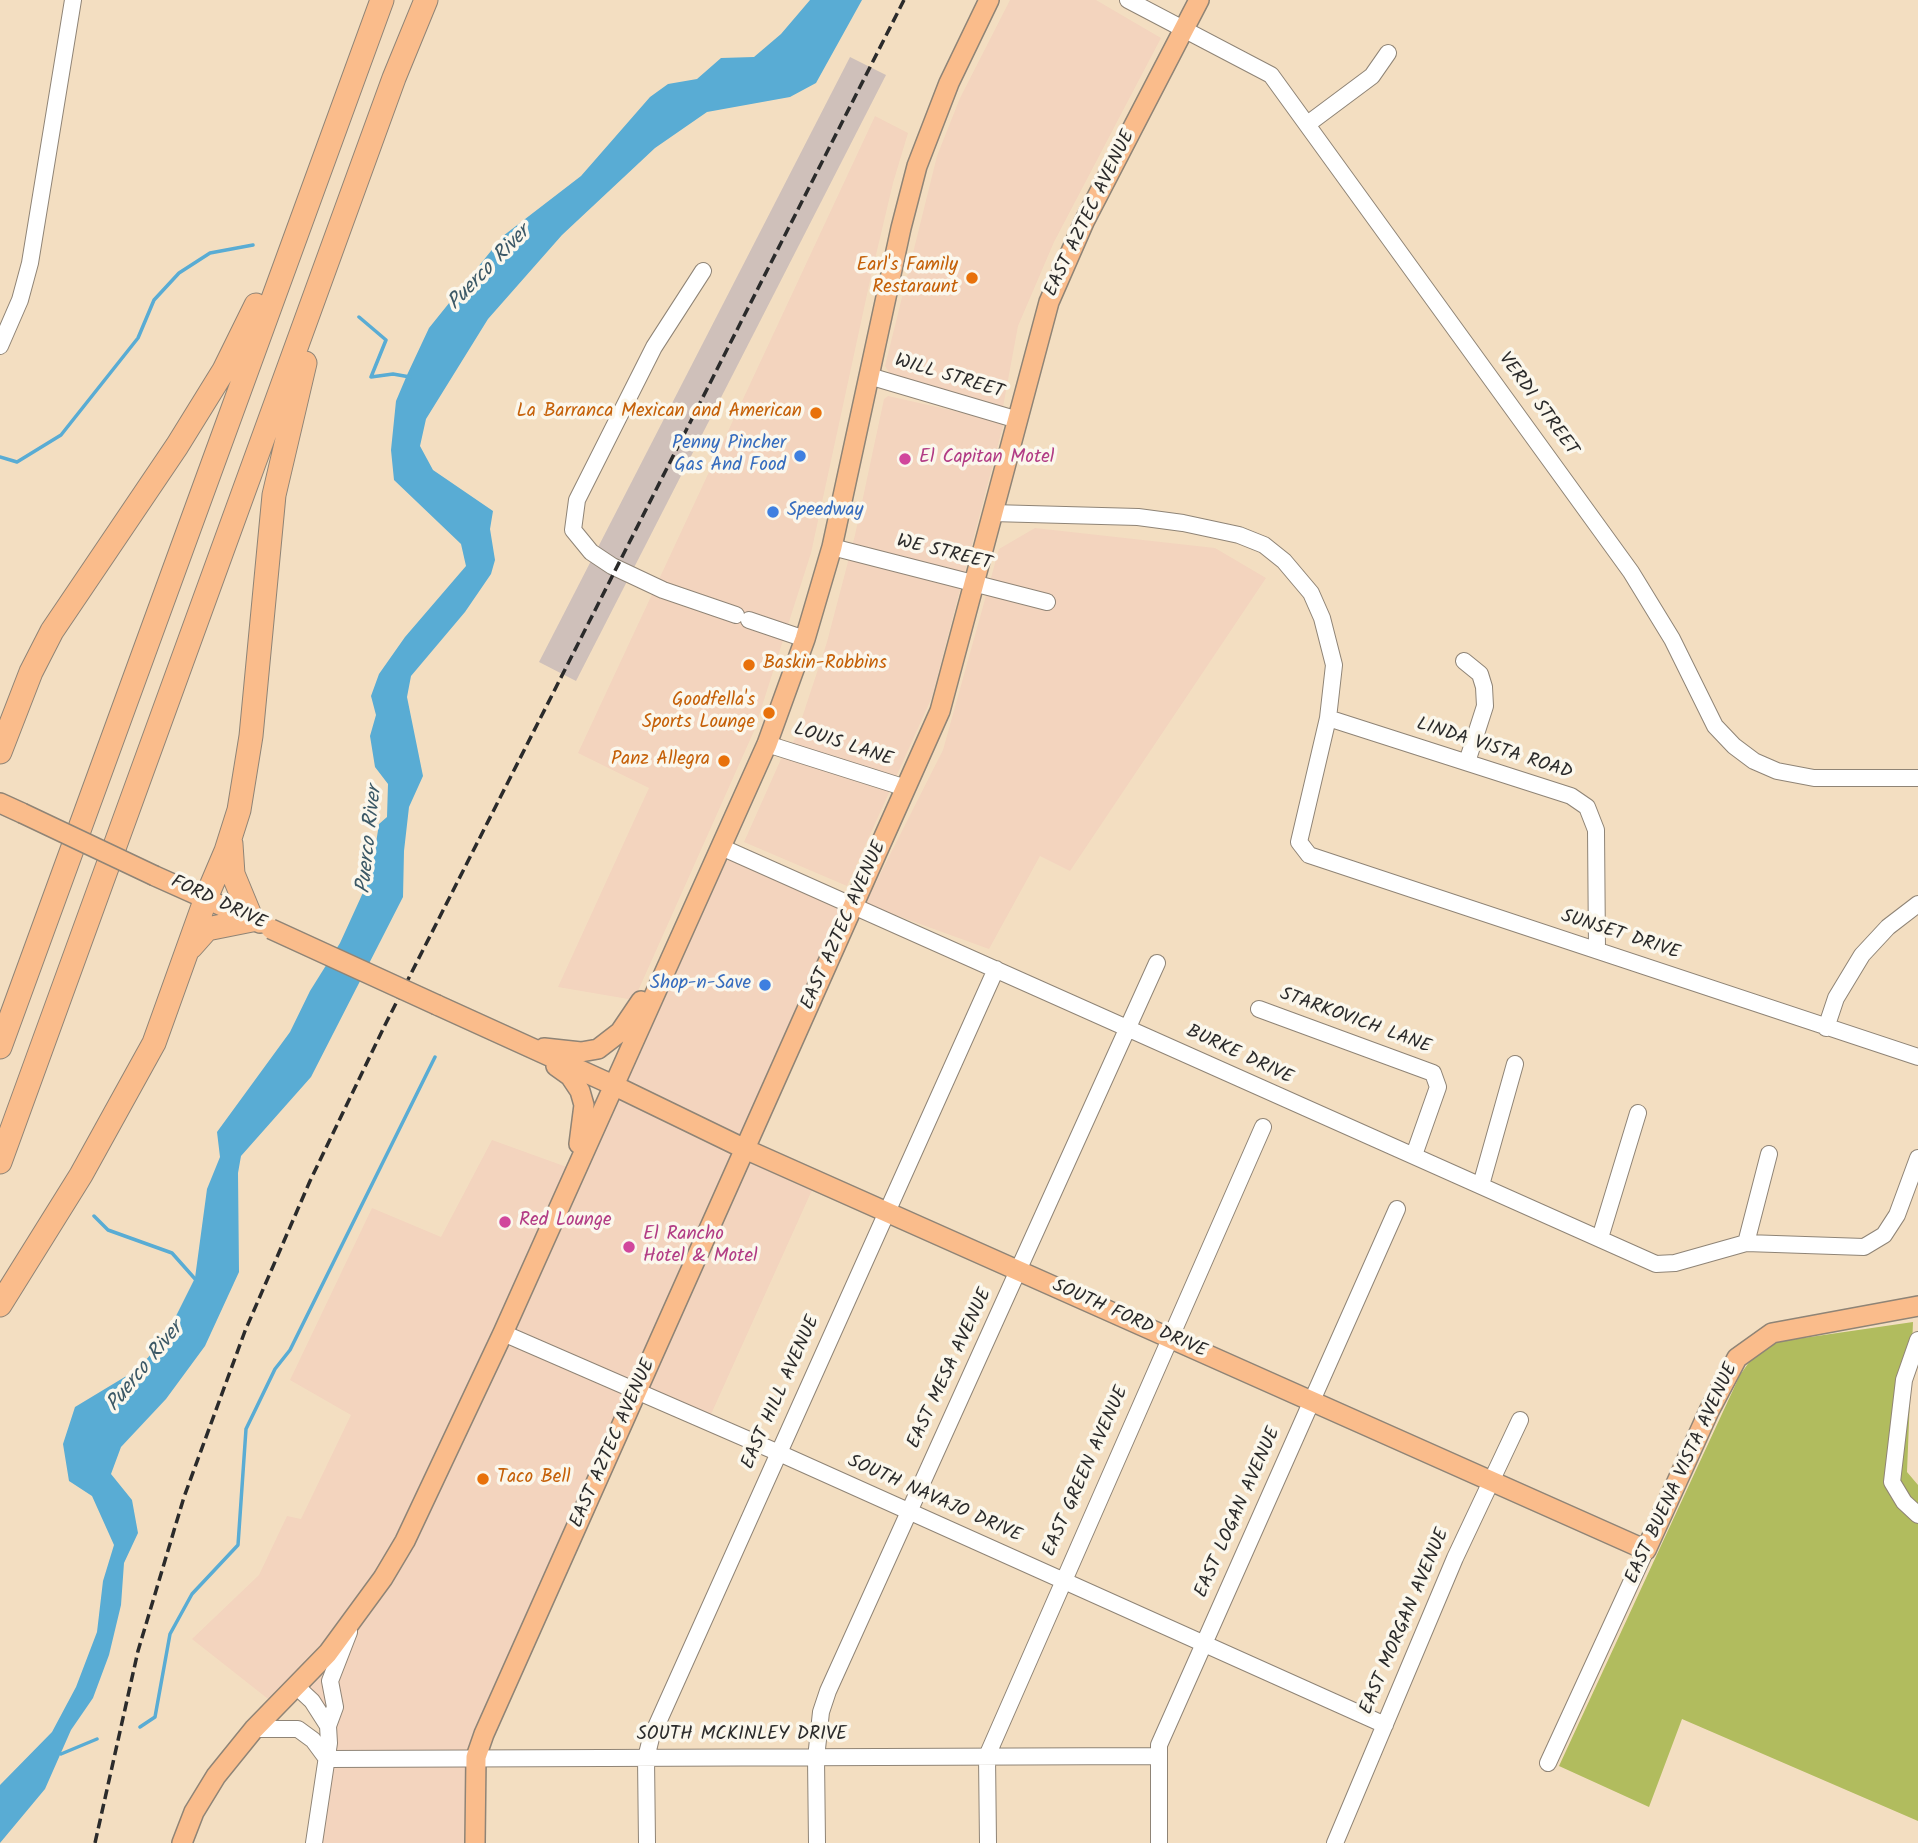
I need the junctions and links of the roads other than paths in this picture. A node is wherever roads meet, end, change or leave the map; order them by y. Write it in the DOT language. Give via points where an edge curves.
graph roads {
  1 [pos="73,0"];
  2 [pos="382,0"];
  3 [pos="426,0"];
  4 [pos="989,0"];
  5 [pos="1128,0"];
  6 [pos="1199,0"];
  7 [pos="1184,29"];
  8 [pos="1388,53"];
  9 [pos="340,110"];
  10 [pos="1309,123"];
  11 [pos="356,186"];
  12 [pos="702,271"];
  13 [pos="0,346"];
  14 [pos="869,376"];
  15 [pos="1018,420"];
  16 [pos="992,513"];
  17 [pos="832,547"];
  18 [pos="975,582"];
  19 [pos="1047,602"];
  20 [pos="805,639"];
  21 [pos="1464,661"];
  22 [pos="1328,718"];
  23 [pos="767,744"];
  24 [pos="2,746"];
  25 [pos="1467,762"];
  26 [pos="1918,778"];
  27 [pos="906,788"];
  28 [pos="0,803"];
  29 [pos="239,810"];
  30 [pos="721,847"];
  31 [pos="206,898"];
  32 [pos="1918,904"];
  33 [pos="854,906"];
  34 [pos="693,909"];
  35 [pos="262,924"];
  36 [pos="1597,950"];
  37 [pos="1157,963"];
  38 [pos="180,967"];
  39 [pos="996,969"];
  40 [pos="1259,1009"];
  41 [pos="1128,1028"];
  42 [pos="1826,1028"];
  43 [pos="526,1046"];
  44 [pos="0,1047"];
  45 [pos="1918,1057"];
  46 [pos="1515,1063"];
  47 [pos="613,1085"];
  48 [pos="1638,1113"];
  49 [pos="1264,1127"];
  50 [pos="745,1149"];
  51 [pos="1769,1154"];
  52 [pos="1414,1155"];
  53 [pos="1918,1158"];
  54 [pos="0,1162"];
  55 [pos="1481,1185"];
  56 [pos="560,1205"];
  57 [pos="1397,1209"];
  58 [pos="886,1212"];
  59 [pos="1600,1238"];
  60 [pos="1746,1243"];
  61 [pos="1020,1271"];
  62 [pos="0,1305"];
  63 [pos="1918,1306"];
  64 [pos="503,1333"];
  65 [pos="1170,1338"];
  66 [pos="1918,1340"];
  67 [pos="637,1391"];
  68 [pos="1312,1401"];
  69 [pos="1520,1420"];
  70 [pos="779,1453"];
  71 [pos="1493,1482"];
  72 [pos="908,1511"];
  73 [pos="1918,1515"];
  74 [pos="1646,1550"];
  75 [pos="1062,1581"];
  76 [pos="353,1621"];
  77 [pos="1204,1643"];
  78 [pos="297,1687"];
  79 [pos="1385,1725"];
  80 [pos="328,1726"];
  81 [pos="254,1729"];
  82 [pos="987,1756"];
  83 [pos="1157,1756"];
  84 [pos="476,1757"];
  85 [pos="646,1758"];
  86 [pos="816,1758"];
  87 [pos="327,1759"];
  88 [pos="1548,1763"];
  89 [pos="182,1843"];
  90 [pos="314,1843"];
  91 [pos="475,1843"];
  92 [pos="647,1843"];
  93 [pos="817,1843"];
  94 [pos="988,1843"];
  95 [pos="1159,1843"];
  96 [pos="1335,1843"];
  1 -- 13 [label="street" via="30,263"];
  2 -- 9 [label="highway"];
  3 -- 11 [label="highway"];
  4 -- 14 [label="main road" via="948,83 917,166"];
  5 -- 7 [label="street, VERDI STREET"];
  6 -- 7 [label="main road, EAST AZTEC AVENUE"];
  7 -- 10 [label="street, VERDI STREET" via="1271,75"];
  7 -- 15 [label="main road, EAST AZTEC AVENUE" via="1058,276"];
  8 -- 10 [label="street" via="1372,76"];
  9 -- 24 [label="highway" via="224,370 158,477 52,631"];
  9 -- 44 [label="highway"];
  10 -- 26 [label="street, VERDI STREET" via="1631,572 1672,639 1715,726 1754,761 1777,771 1814,778"];
  11 -- 29 [label="highway" via="290,418 274,495 251,736"];
  11 -- 54 [label="highway"];
  12 -- 20 [label="street" via="654,347 578,500 573,530 591,552 663,590"];
  14 -- 15 [label="street, WILL STREET"];
  14 -- 17 [label="main road"];
  15 -- 16 [label="main road, EAST AZTEC AVENUE"];
  16 -- 18 [label="main road, EAST AZTEC AVENUE"];
  16 -- 22 [label="street" via="1138,517 1210,528 1264,545 1299,577 1322,618 1334,665"];
  17 -- 18 [label="street, WE STREET"];
  17 -- 20 [label="main road"];
  18 -- 19 [label="street, WE STREET"];
  18 -- 27 [label="main road, EAST AZTEC AVENUE" via="940,711"];
  20 -- 23 [label="main road"];
  21 -- 25 [label="street" via="1480,674 1485,687 1485,706"];
  22 -- 25 [label="street, LINDA VISTA ROAD"];
  22 -- 36 [label="street, SUNSET DRIVE" via="1298,842 1309,855"];
  23 -- 27 [label="street, LOUIS LANE"];
  23 -- 30 [label="main road"];
  25 -- 36 [label="street, LINDA VISTA ROAD" via="1571,796 1587,807 1596,830"];
  27 -- 33 [label="main road, EAST AZTEC AVENUE"];
  28 -- 31 [label="main road, FORD DRIVE, bridge"];
  29 -- 31 [label="highway"];
  29 -- 35 [label="highway" via="230,860 239,892"];
  30 -- 33 [label="street, BURKE DRIVE"];
  30 -- 34 [label="main road"];
  31 -- 35 [label="main road, FORD DRIVE"];
  31 -- 38 [label="highway"];
  32 -- 42 [label="street" via="1862,955 1836,998"];
  33 -- 39 [label="street, BURKE DRIVE"];
  33 -- 50 [label="main road, EAST AZTEC AVENUE"];
  34 -- 43 [label="main road" via="637,1008 607,1043 582,1052"];
  34 -- 47 [label="main road"];
  35 -- 38 [label="highway" via="207,929 195,938"];
  35 -- 43 [label="main road, FORD DRIVE, bridge"];
  36 -- 42 [label="street, SUNSET DRIVE"];
  37 -- 41 [label="street, EAST MESA AVENUE"];
  38 -- 62 [label="highway" via="153,1043 129,1092"];
  39 -- 41 [label="street, BURKE DRIVE"];
  39 -- 58 [label="street, EAST HILL AVENUE"];
  40 -- 52 [label="street, STARKOVICH LANE" via="1433,1073 1438,1087"];
  41 -- 52 [label="street, BURKE DRIVE"];
  41 -- 61 [label="street, EAST MESA AVENUE"];
  42 -- 45 [label="street, SUNSET DRIVE"];
  43 -- 47 [label="main road, SOUTH FORD DRIVE"];
  43 -- 56 [label="main road" via="570,1076 584,1105 577,1151"];
  46 -- 55 [label="street"];
  47 -- 50 [label="main road, SOUTH FORD DRIVE"];
  47 -- 56 [label="main road"];
  48 -- 59 [label="street"];
  49 -- 65 [label="street, EAST GREEN AVENUE"];
  50 -- 58 [label="main road, SOUTH FORD DRIVE"];
  50 -- 67 [label="main road, EAST AZTEC AVENUE"];
  51 -- 60 [label="street"];
  52 -- 55 [label="street, BURKE DRIVE"];
  53 -- 60 [label="street, BURKE DRIVE" via="1897,1215 1884,1235 1864,1247"];
  55 -- 59 [label="street, BURKE DRIVE"];
  56 -- 64 [label="main road"];
  57 -- 68 [label="street, EAST LOGAN AVENUE"];
  58 -- 61 [label="main road, SOUTH FORD DRIVE"];
  58 -- 70 [label="street, EAST HILL AVENUE"];
  59 -- 60 [label="street, BURKE DRIVE" via="1656,1264"];
  61 -- 65 [label="main road, SOUTH FORD DRIVE"];
  61 -- 72 [label="street, EAST MESA AVENUE"];
  63 -- 74 [label="main road, EAST BUENA VISTA AVENUE" via="1772,1333 1737,1358"];
  64 -- 67 [label="street, SOUTH NAVAJO DRIVE"];
  64 -- 76 [label="main road" via="425,1503"];
  65 -- 68 [label="main road, SOUTH FORD DRIVE"];
  65 -- 75 [label="street, EAST GREEN AVENUE"];
  66 -- 73 [label="street" via="1904,1380 1892,1482"];
  67 -- 70 [label="street, SOUTH NAVAJO DRIVE"];
  67 -- 84 [label="main road, EAST AZTEC AVENUE"];
  68 -- 71 [label="main road, SOUTH FORD DRIVE"];
  68 -- 77 [label="street, EAST LOGAN AVENUE"];
  69 -- 71 [label="street, EAST MORGAN AVENUE"];
  70 -- 72 [label="street, SOUTH NAVAJO DRIVE"];
  70 -- 85 [label="street, EAST HILL AVENUE" via="650,1738"];
  71 -- 74 [label="main road, SOUTH FORD DRIVE"];
  71 -- 79 [label="street, EAST MORGAN AVENUE" via="1455,1558"];
  72 -- 75 [label="street, SOUTH NAVAJO DRIVE"];
  72 -- 86 [label="street, EAST MESA AVENUE" via="828,1691"];
  74 -- 88 [label="street, EAST BUENA VISTA AVENUE"];
  75 -- 77 [label="street, SOUTH NAVAJO DRIVE"];
  75 -- 82 [label="street, EAST GREEN AVENUE"];
  76 -- 78 [label="main road"];
  76 -- 80 [label="street" via="330,1681 335,1707"];
  77 -- 79 [label="street, SOUTH NAVAJO DRIVE"];
  77 -- 83 [label="street, EAST LOGAN AVENUE"];
  78 -- 80 [label="street"];
  78 -- 81 [label="main road"];
  79 -- 96 [label="street, EAST MORGAN AVENUE"];
  80 -- 87 [label="street"];
  81 -- 87 [label="street" via="298,1729"];
  81 -- 89 [label="main road" via="216,1776"];
  82 -- 83 [label="street, SOUTH MCKINLEY DRIVE"];
  82 -- 86 [label="street, SOUTH MCKINLEY DRIVE"];
  82 -- 94 [label="street, EAST GREEN AVENUE"];
  83 -- 95 [label="street, EAST LOGAN AVENUE"];
  84 -- 85 [label="street, SOUTH MCKINLEY DRIVE"];
  84 -- 87 [label="street, SOUTH MCKINLEY DRIVE"];
  84 -- 91 [label="main road, EAST AZTEC AVENUE"];
  85 -- 86 [label="street, SOUTH MCKINLEY DRIVE"];
  85 -- 92 [label="street, EAST HILL AVENUE"];
  86 -- 93 [label="street, EAST MESA AVENUE"];
  87 -- 90 [label="street"];
}
